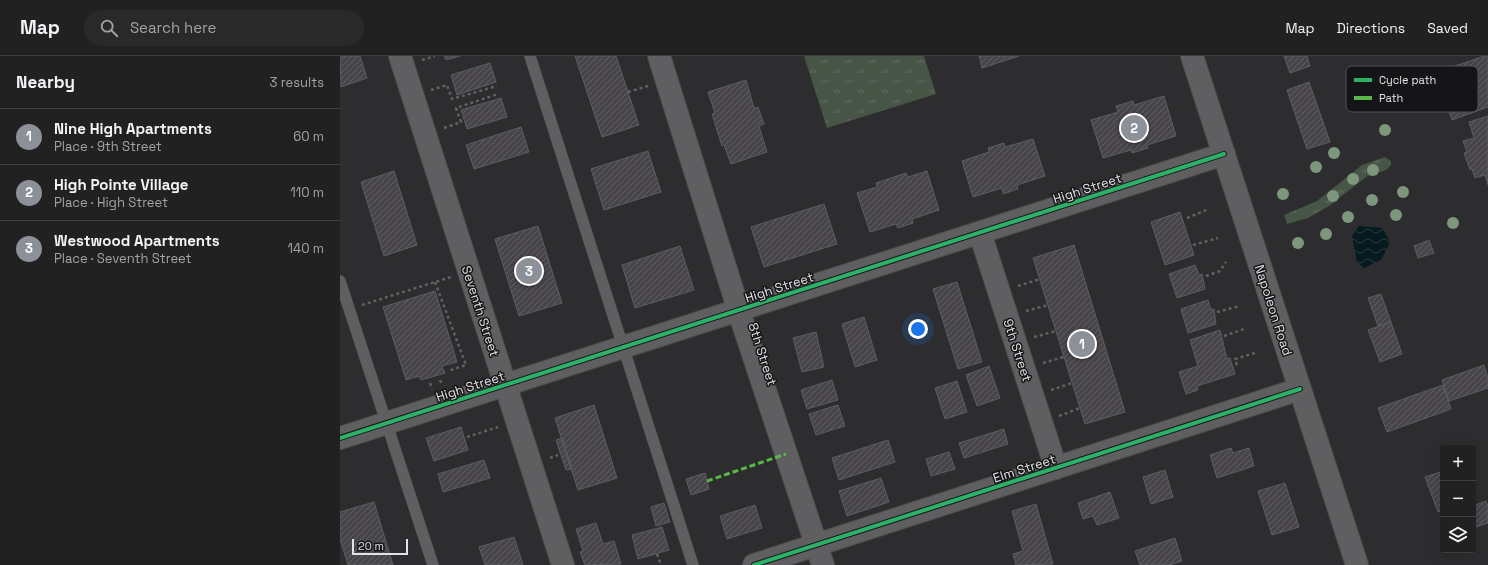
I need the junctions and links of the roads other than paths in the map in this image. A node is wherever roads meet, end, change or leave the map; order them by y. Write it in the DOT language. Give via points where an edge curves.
graph roads {
  1 [pos="530,56"];
  2 [pos="658,56"];
  3 [pos="1192,56"];
  4 [pos="408,59"];
  5 [pos="1224,154"];
  6 [pos="980,233"];
  7 [pos="340,281"];
  8 [pos="738,310"];
  9 [pos="623,347"];
  10 [pos="505,385"];
  11 [pos="1300,390"];
  12 [pos="387,423"];
  13 [pos="340,438"];
  14 [pos="1056,468"];
  15 [pos="820,555"];
  16 [pos="433,565"];
  17 [pos="563,565"];
  18 [pos="693,565"];
  19 [pos="754,565"];
  20 [pos="1357,565"];
  1 -- 9 [label="lane"];
  2 -- 8 [label="street, 8th Street"];
  3 -- 5 [label="street, Napoleon Road"];
  4 -- 10 [label="street, Seventh Street"];
  5 -- 6 [label="street, High Street"];
  5 -- 11 [label="street, Napoleon Road"];
  6 -- 8 [label="street, High Street"];
  6 -- 14 [label="street, 9th Street"];
  7 -- 12 [label="lane"];
  8 -- 9 [label="street, High Street"];
  8 -- 15 [label="street, 8th Street"];
  9 -- 10 [label="street, High Street"];
  9 -- 18 [label="lane"];
  10 -- 12 [label="street, High Street"];
  10 -- 17 [label="street, Seventh Street"];
  11 -- 14 [label="street, Elm Street"];
  11 -- 20 [label="street, Napoleon Road"];
  12 -- 13 [label="street, High Street"];
  12 -- 16 [label="lane"];
  14 -- 15 [label="street, Elm Street"];
  15 -- 19 [label="street, Elm Street"];
}
